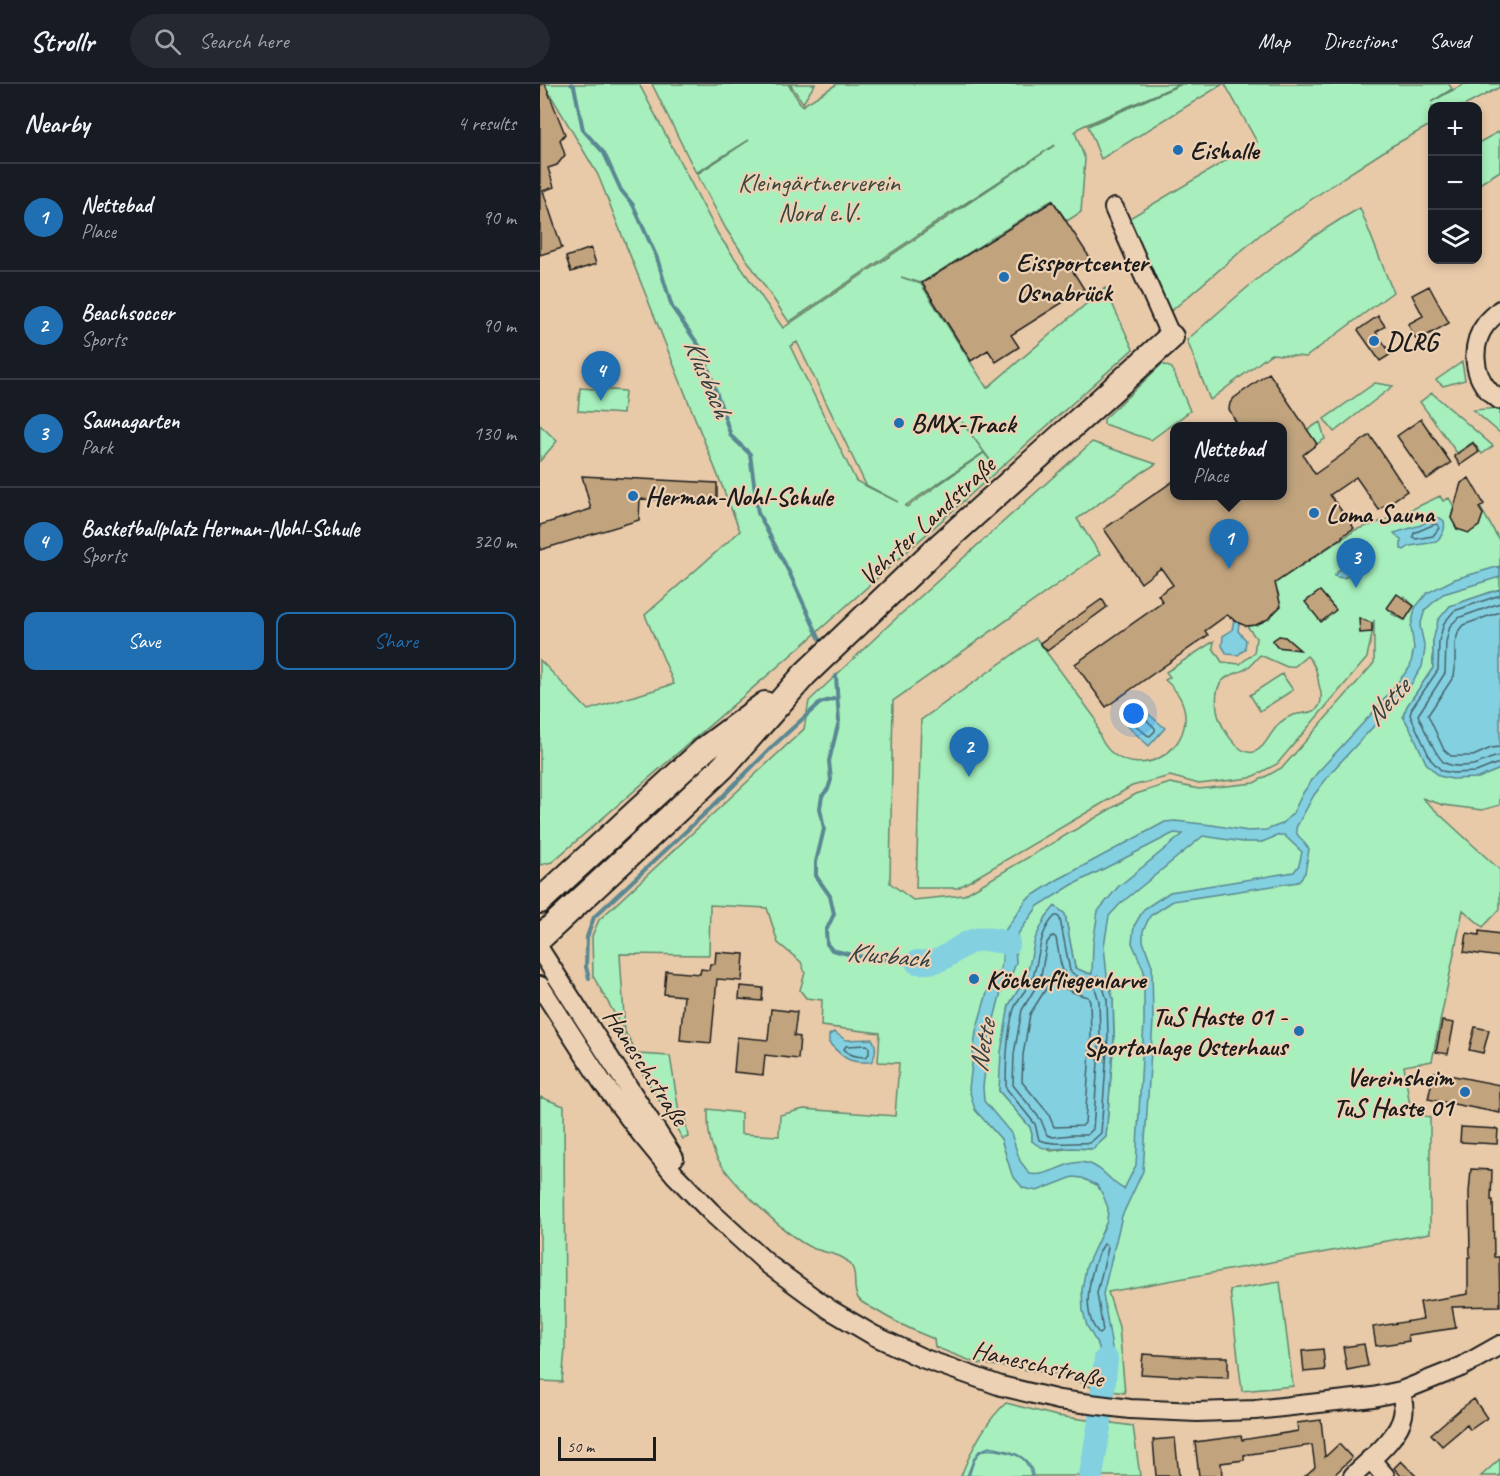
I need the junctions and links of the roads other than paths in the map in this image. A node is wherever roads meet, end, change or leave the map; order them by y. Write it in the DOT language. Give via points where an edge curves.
graph roads {
  1 [pos="1114,208"];
  2 [pos="1500,310"];
  3 [pos="1171,337"];
  4 [pos="1500,400"];
  5 [pos="805,674"];
  6 [pos="540,902"];
  7 [pos="540,938"];
  8 [pos="540,950"];
  9 [pos="540,986"];
  10 [pos="711,1212"];
  11 [pos="1500,1345"];
  12 [pos="1401,1391"];
  13 [pos="1370,1459"];
  14 [pos="1353,1476"];
  15 [pos="1385,1476"];
  1 -- 3 [label="street, Vehrter Landstraße"];
  2 -- 4 [label="street" via="1477,340 1475,353 1479,374 1488,391"];
  3 -- 5 [label="main road, Vehrter Landstraße" via="934,551"];
  5 -- 6 [label="main road, Vehrter Landstraße" via="706,747"];
  5 -- 7 [label="main road, Vehrter Landstraße" via="723,767"];
  8 -- 10 [label="street, Haneschstraße"];
  9 -- 10 [label="street, Haneschstraße" via="629,1118"];
  10 -- 12 [label="street, Haneschstraße" via="769,1265 873,1335 972,1377 1030,1394 1112,1408 1197,1412 1255,1410"];
  11 -- 12 [label="street, Haneschstraße" via="1461,1367"];
  12 -- 13 [label="street" via="1401,1424"];
  13 -- 14 [label="street"];
  13 -- 15 [label="street"];
}
